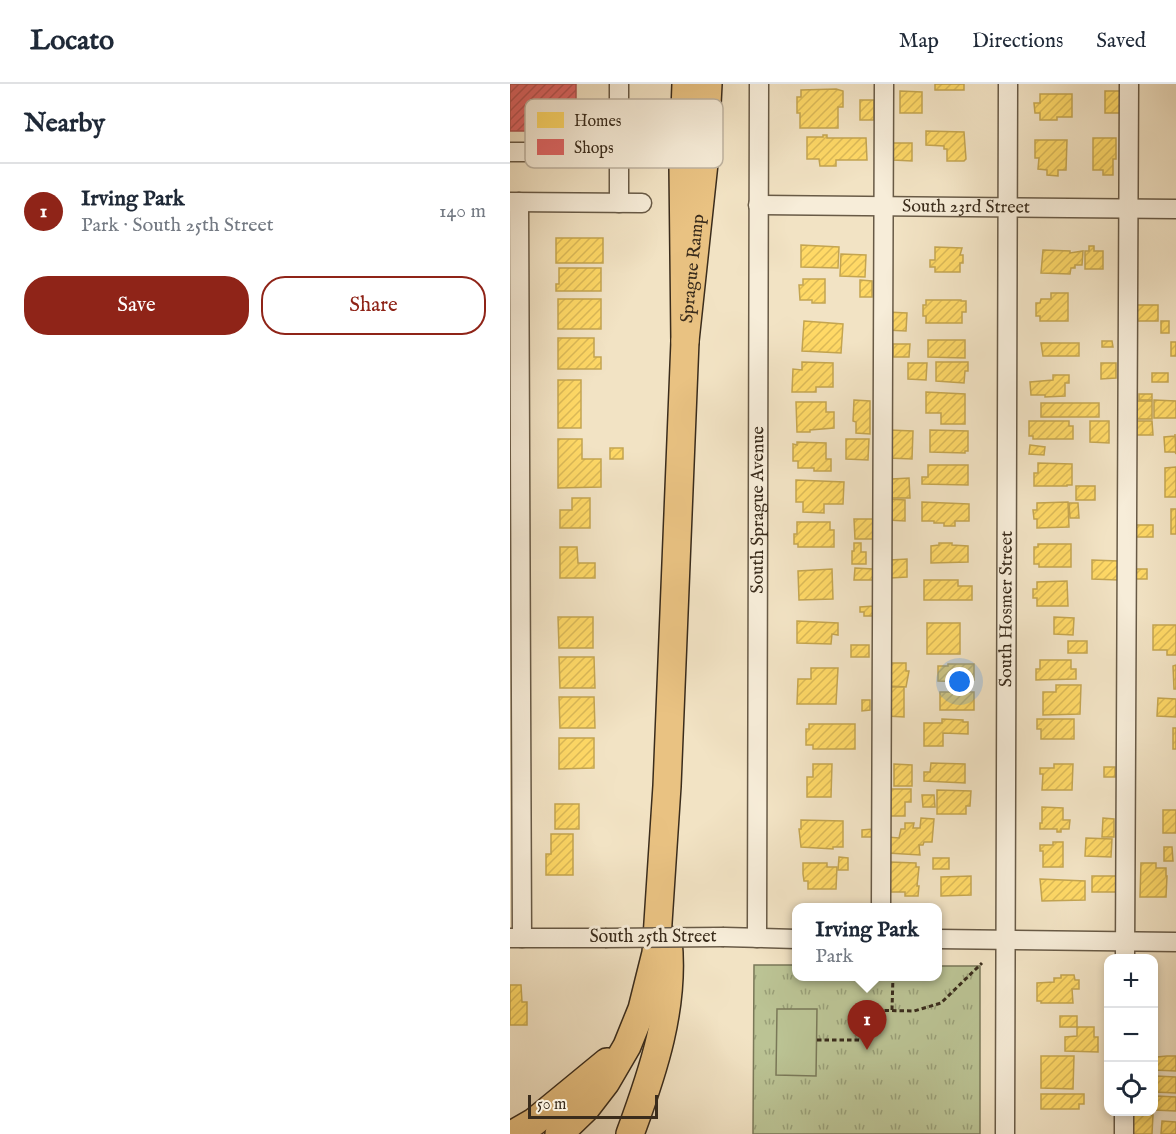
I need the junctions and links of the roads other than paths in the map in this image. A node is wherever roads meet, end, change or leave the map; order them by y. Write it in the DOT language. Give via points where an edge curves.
graph roads {
  1 [pos="686,84"];
  2 [pos="708,84"];
  3 [pos="759,84"];
  4 [pos="884,84"];
  5 [pos="1008,84"];
  6 [pos="1129,84"];
  7 [pos="685,99"];
  8 [pos="707,99"];
  9 [pos="619,168"];
  10 [pos="683,168"];
  11 [pos="703,168"];
  12 [pos="515,202"];
  13 [pos="619,202"];
  14 [pos="642,202"];
  15 [pos="758,205"];
  16 [pos="883,206"];
  17 [pos="1007,207"];
  18 [pos="1129,208"];
  19 [pos="1176,209"];
  20 [pos="685,341"];
  21 [pos="515,358"];
  22 [pos="515,409"];
  23 [pos="662,883"];
  24 [pos="881,903"];
  25 [pos="516,938"];
  26 [pos="757,938"];
  27 [pos="792,939"];
  28 [pos="942,939"];
  29 [pos="1006,939"];
  30 [pos="1176,942"];
  31 [pos="1125,950"];
  32 [pos="642,1009"];
  33 [pos="1124,1116"];
  34 [pos="562,1132"];
  35 [pos="513,1134"];
  36 [pos="630,1134"];
  37 [pos="1005,1134"];
  38 [pos="1124,1134"];
  1 -- 7 [label="highway, Sprague Ramp"];
  2 -- 8 [label="highway, Sprague Ramp"];
  3 -- 15 [label="street, South Sprague Avenue"];
  4 -- 16 [label="street"];
  5 -- 17 [label="street, South Hosmer Street"];
  6 -- 18 [label="street"];
  9 -- 13 [label="street"];
  10 -- 20 [label="highway, Sprague Ramp"];
  11 -- 20 [label="highway, Sprague Ramp"];
  12 -- 13 [label="street"];
  12 -- 21 [label="street"];
  13 -- 14 [label="street"];
  15 -- 16 [label="street, South 23rd Street"];
  15 -- 26 [label="street, South Sprague Avenue"];
  16 -- 17 [label="street, South 23rd Street"];
  16 -- 24 [label="street"];
  17 -- 18 [label="street, South 23rd Street"];
  17 -- 29 [label="street, South Hosmer Street"];
  18 -- 19 [label="street, South 23rd Street"];
  18 -- 31 [label="street"];
  20 -- 23 [label="highway"];
  21 -- 22 [label="street"];
  22 -- 25 [label="street"];
  23 -- 32 [label="highway" via="656,953"];
  23 -- 36 [label="highway" via="670,959 668,1004"];
  25 -- 26 [label="street, South 25th Street, bridge"];
  26 -- 27 [label="street, South 25th Street"];
  28 -- 29 [label="street"];
  29 -- 31 [label="street"];
  29 -- 37 [label="street, South Hosmer Street"];
  30 -- 31 [label="street"];
  32 -- 34 [label="highway" via="606,1082"];
  32 -- 35 [label="highway" via="607,1062 534,1122"];
  33 -- 38 [label="street"];
}
